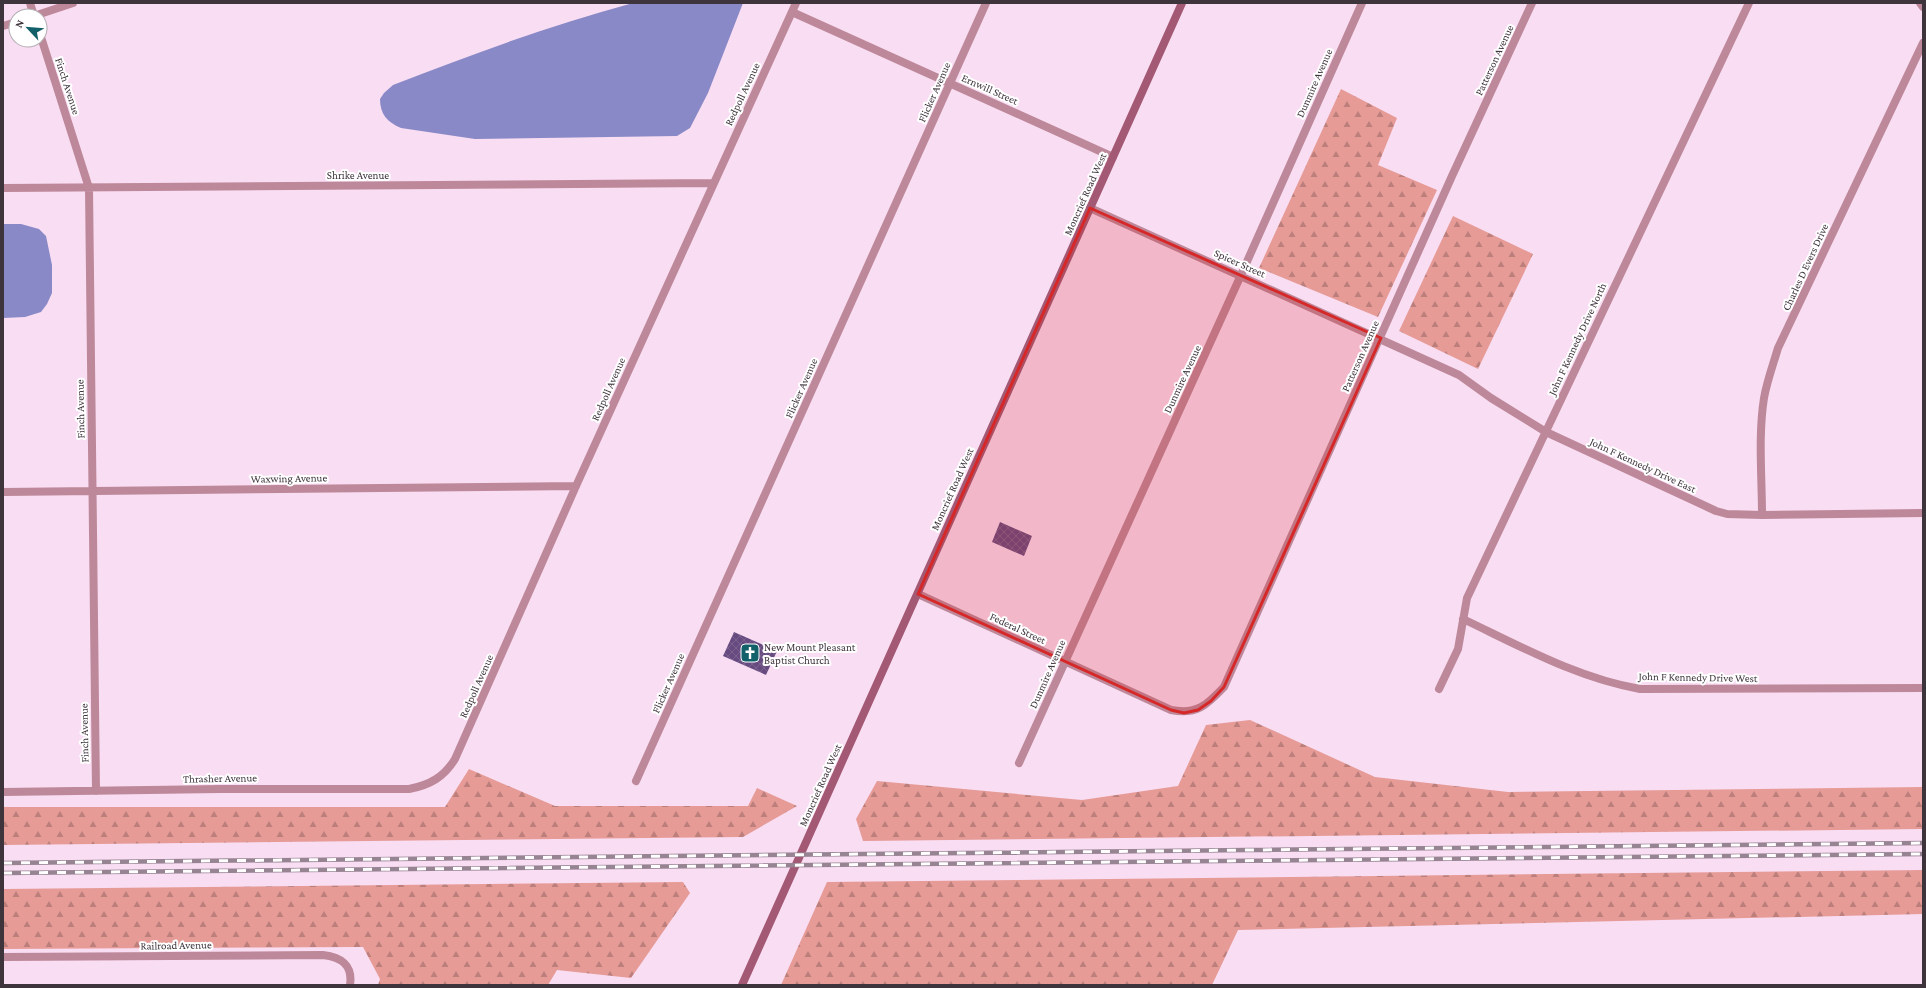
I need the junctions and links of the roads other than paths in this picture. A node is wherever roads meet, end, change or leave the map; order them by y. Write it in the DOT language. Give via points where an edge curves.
graph roads {
  1 [pos="73,3"];
  2 [pos="796,3"];
  3 [pos="986,3"];
  4 [pos="1182,3"];
  5 [pos="1362,3"];
  6 [pos="1532,3"];
  7 [pos="1749,3"];
  8 [pos="1920,3"];
  9 [pos="1923,7"];
  10 [pos="48,11"];
  11 [pos="792,12"];
  12 [pos="1923,43"];
  13 [pos="44,48"];
  14 [pos="950,83"];
  15 [pos="1113,157"];
  16 [pos="713,183"];
  17 [pos="3,188"];
  18 [pos="89,188"];
  19 [pos="1090,208"];
  20 [pos="1241,275"];
  21 [pos="1381,338"];
  22 [pos="1546,432"];
  23 [pos="576,486"];
  24 [pos="3,492"];
  25 [pos="92,492"];
  26 [pos="1923,513"];
  27 [pos="1762,515"];
  28 [pos="918,594"];
  29 [pos="1463,619"];
  30 [pos="1065,662"];
  31 [pos="1923,688"];
  32 [pos="1439,689"];
  33 [pos="1198,710"];
  34 [pos="1019,763"];
  35 [pos="435,781"];
  36 [pos="636,781"];
  37 [pos="96,791"];
  38 [pos="3,792"];
  39 [pos="3,958"];
  40 [pos="350,985"];
  41 [pos="742,985"];
  1 -- 10 [label="street"];
  2 -- 11 [label="street, Redpoll Avenue"];
  3 -- 14 [label="street, Flicker Avenue"];
  4 -- 15 [label="street, Moncrief Road West"];
  5 -- 20 [label="street, Dunmire Avenue"];
  6 -- 21 [label="street, Patterson Avenue"];
  7 -- 22 [label="street, John F Kennedy Drive North"];
  8 -- 9 [label="street"];
  11 -- 14 [label="street, Ernwill Street"];
  11 -- 16 [label="street, Redpoll Avenue"];
  12 -- 27 [label="street, Charles D Evers Drive" via="1778,348 1764,398"];
  13 -- 18 [label="street, Finch Avenue"];
  14 -- 15 [label="street, Ernwill Street"];
  14 -- 36 [label="street, Flicker Avenue"];
  15 -- 19 [label="street, Moncrief Road West"];
  16 -- 18 [label="street, Shrike Avenue"];
  16 -- 23 [label="street, Redpoll Avenue"];
  17 -- 18 [label="street, Shrike Avenue"];
  18 -- 25 [label="street, Finch Avenue"];
  19 -- 20 [label="street, Spicer Street"];
  19 -- 28 [label="street, Moncrief Road West"];
  20 -- 21 [label="street, Spicer Street"];
  20 -- 30 [label="street, Dunmire Avenue"];
  21 -- 22 [label="street, John F Kennedy Drive East" via="1459,375"];
  21 -- 33 [label="street, Patterson Avenue" via="1224,687"];
  22 -- 27 [label="street, John F Kennedy Drive East" via="1711,509 1727,514"];
  22 -- 29 [label="street, John F Kennedy Drive North" via="1467,598"];
  23 -- 25 [label="street, Waxwing Avenue"];
  23 -- 35 [label="street, Redpoll Avenue" via="455,759 447,772"];
  24 -- 25 [label="street, Waxwing Avenue"];
  25 -- 37 [label="street, Finch Avenue"];
  26 -- 27 [label="street, John F Kennedy Drive East"];
  28 -- 30 [label="street, Federal Street"];
  28 -- 41 [label="street, Moncrief Road West"];
  29 -- 31 [label="street, John F Kennedy Drive West" via="1585,675 1640,689"];
  29 -- 32 [label="street, John F Kennedy Drive North" via="1458,649"];
  30 -- 33 [label="street, Federal Street" via="1171,710 1184,713"];
  30 -- 34 [label="street, Dunmire Avenue"];
  35 -- 37 [label="street, Thrasher Avenue" via="409,789"];
  37 -- 38 [label="street, Thrasher Avenue"];
  39 -- 40 [label="street, Railroad Avenue" via="323,955 340,959 347,965"];
}
